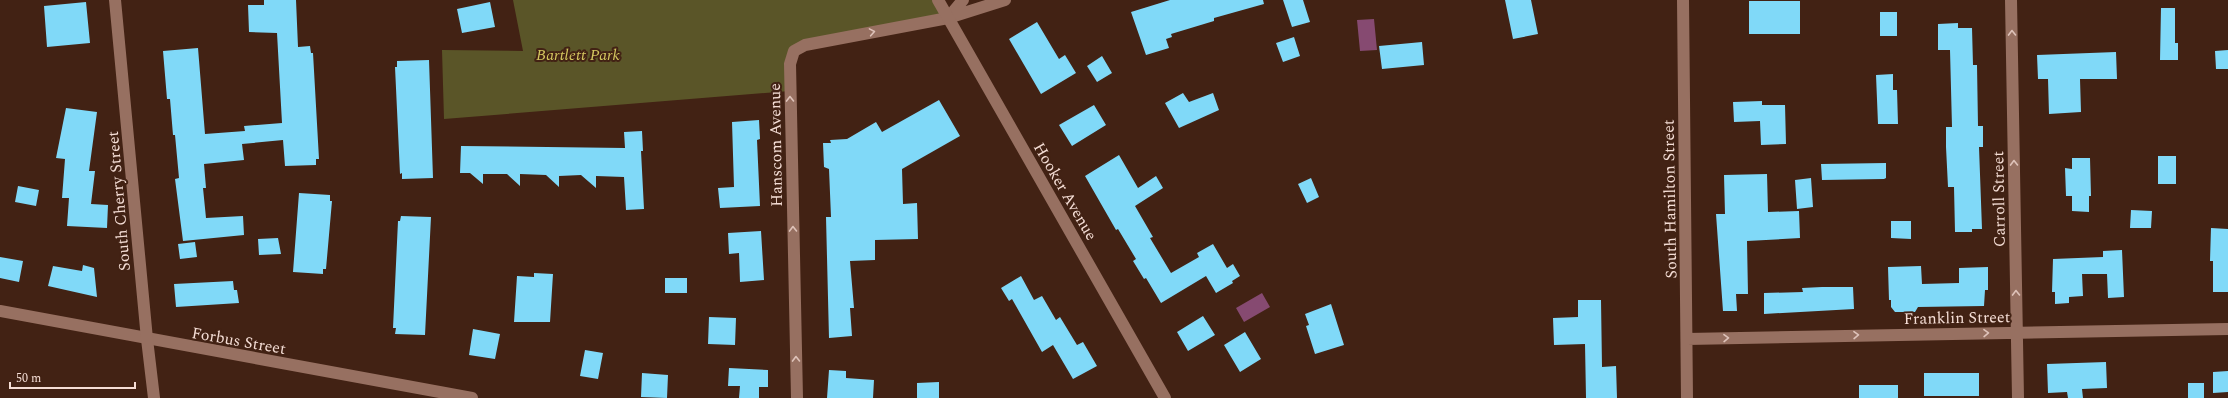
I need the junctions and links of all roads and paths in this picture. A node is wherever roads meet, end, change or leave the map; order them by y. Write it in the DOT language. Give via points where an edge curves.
graph roads {
  1 [pos="115,0"];
  2 [pos="938,0"];
  3 [pos="963,0"];
  4 [pos="1005,0"];
  5 [pos="1683,0"];
  6 [pos="2011,0"];
  7 [pos="948,18"];
  8 [pos="0,312"];
  9 [pos="2228,329"];
  10 [pos="2016,332"];
  11 [pos="146,339"];
  12 [pos="1687,339"];
  13 [pos="154,398"];
  14 [pos="472,398"];
  15 [pos="797,398"];
  16 [pos="1165,398"];
  17 [pos="1687,398"];
  18 [pos="2018,398"];
  1 -- 11 [label="street, South Cherry Street"];
  2 -- 7 [label="street, Hooker Avenue"];
  3 -- 7 [label="street"];
  4 -- 7 [label="street, Hanscom Avenue"];
  5 -- 12 [label="street, South Hamilton Street"];
  10 -- 6 [label="street, Carroll Street, one-way"];
  15 -- 7 [label="street, Hanscom Avenue, one-way" via="790,64 794,51 804,45"];
  7 -- 16 [label="street, Hooker Avenue"];
  8 -- 11 [label="street, Forbus Street"];
  9 -- 10 [label="street, Franklin Street"];
  12 -- 10 [label="street, Franklin Street, one-way"];
  10 -- 18 [label="street, Carroll Street"];
  11 -- 13 [label="street, South Cherry Street"];
  11 -- 14 [label="street, Forbus Street"];
  12 -- 17 [label="street, South Hamilton Street"];
}
